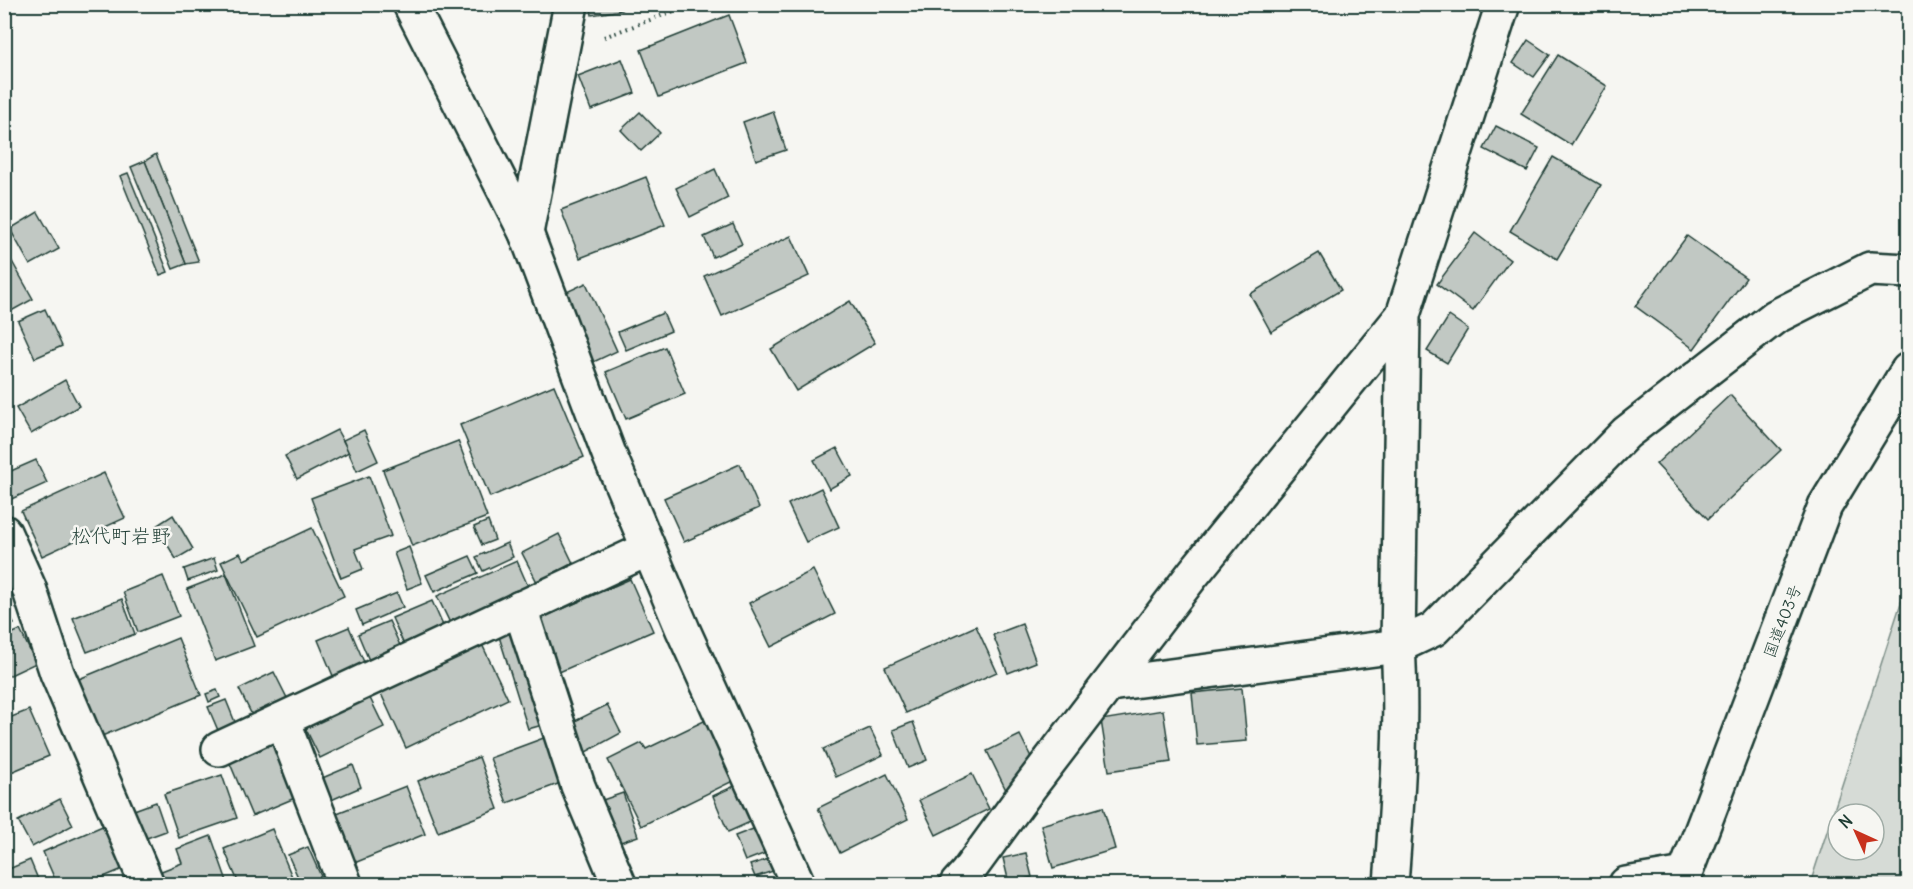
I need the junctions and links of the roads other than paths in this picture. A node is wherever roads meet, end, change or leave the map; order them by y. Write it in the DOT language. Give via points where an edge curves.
graph roads {
  1 [pos="410,4"];
  2 [pos="571,4"];
  3 [pos="1503,4"];
  4 [pos="526,233"];
  5 [pos="1908,271"];
  6 [pos="1403,315"];
  7 [pos="1908,370"];
  8 [pos="4,532"];
  9 [pos="648,549"];
  10 [pos="520,608"];
  11 [pos="1398,646"];
  12 [pos="1110,684"];
  13 [pos="282,720"];
  14 [pos="219,749"];
  15 [pos="1684,879"];
  16 [pos="147,885"];
  17 [pos="345,885"];
  18 [pos="619,885"];
  19 [pos="798,885"];
  20 [pos="957,885"];
  21 [pos="1391,885"];
  22 [pos="1626,885"];
  1 -- 4 [label="main road"];
  2 -- 4 [label="main road"];
  3 -- 6 [label="main road"];
  4 -- 9 [label="main road"];
  5 -- 11 [label="main road" via="1870,270 1775,317 1626,433 1434,629"];
  6 -- 11 [label="main road"];
  6 -- 12 [label="main road" via="1193,574"];
  7 -- 15 [label="main road, 国道403号" via="1826,506"];
  8 -- 16 [label="main road" via="57,673"];
  9 -- 10 [label="main road"];
  9 -- 19 [label="main road"];
  10 -- 13 [label="main road"];
  10 -- 18 [label="main road" via="578,786"];
  11 -- 12 [label="main road"];
  11 -- 21 [label="main road" via="1398,798"];
  12 -- 20 [label="main road"];
  13 -- 14 [label="main road"];
  13 -- 17 [label="main road"];
  15 -- 22 [label="main road"];
}
